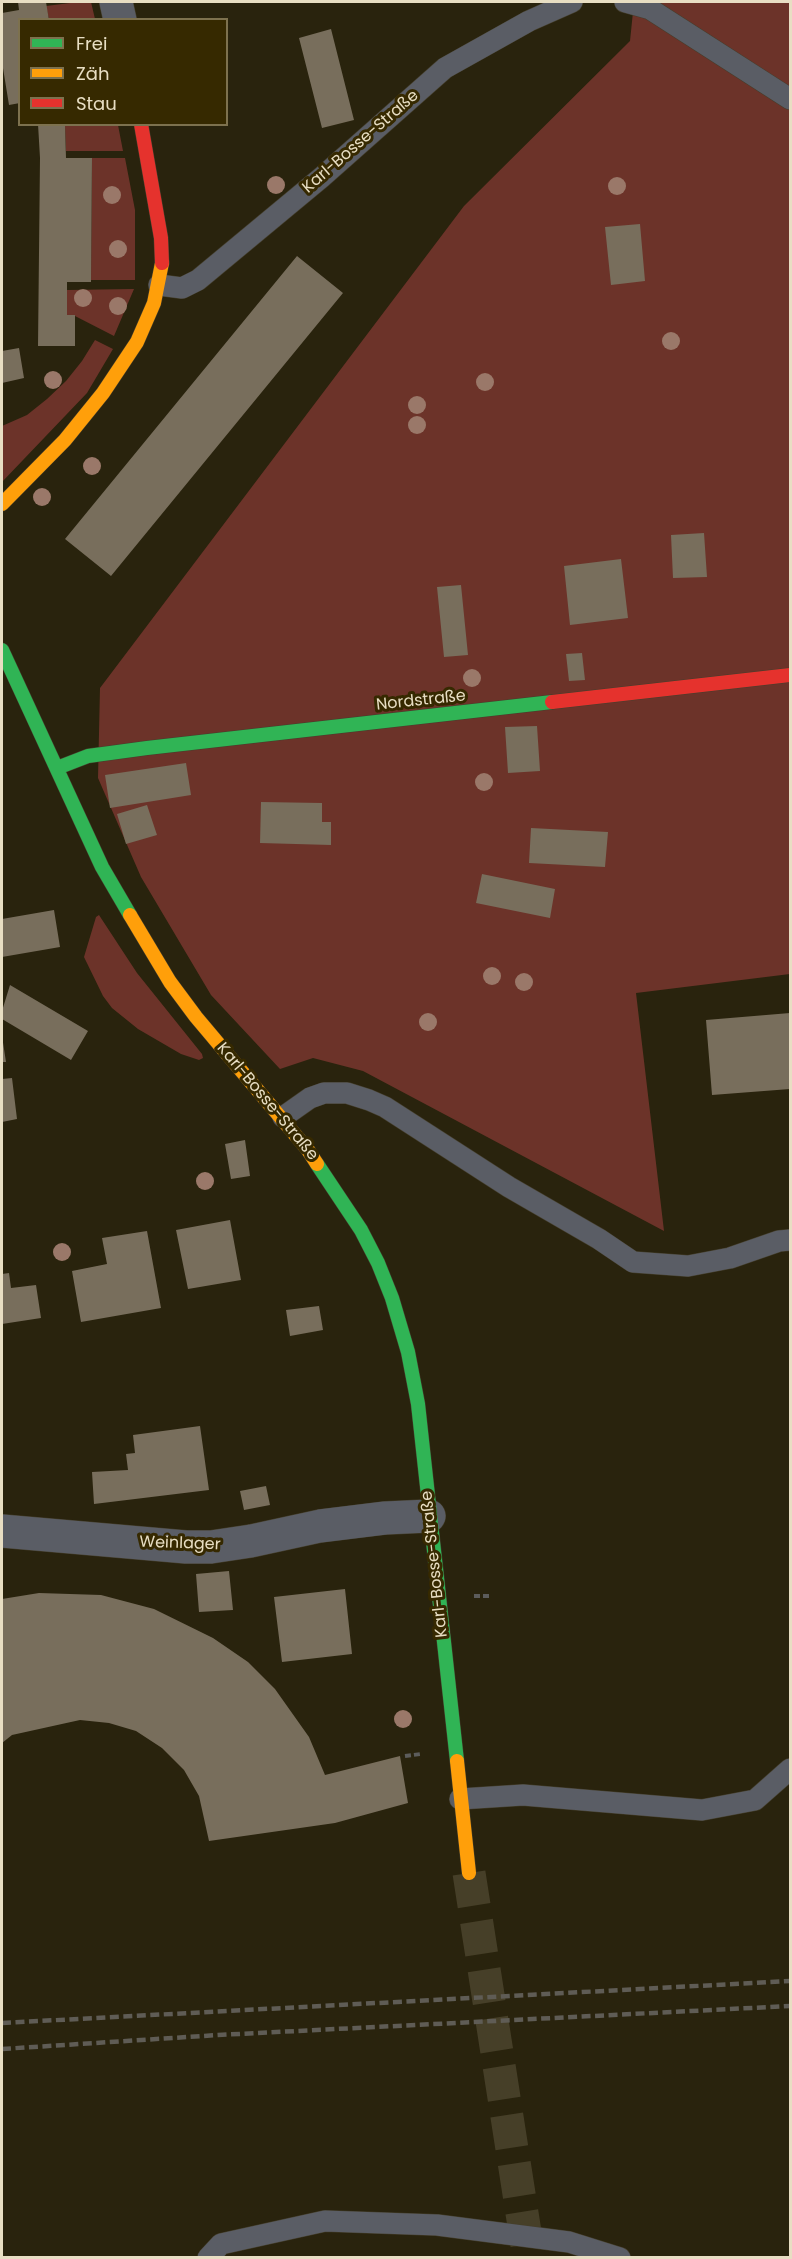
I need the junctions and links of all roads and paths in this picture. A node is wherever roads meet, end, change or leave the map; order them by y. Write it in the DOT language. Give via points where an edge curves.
graph roads {
  1 [pos="116,2"];
  2 [pos="572,2"];
  3 [pos="625,2"];
  4 [pos="120,18"];
  5 [pos="790,99"];
  6 [pos="141,126"];
  7 [pos="159,285"];
  8 [pos="2,504"];
  9 [pos="2,650"];
  10 [pos="790,675"];
  11 [pos="57,768"];
  12 [pos="283,1118"];
  13 [pos="790,1240"];
  14 [pos="429,1516"];
  15 [pos="2,1531"];
  16 [pos="790,1769"];
  17 [pos="460,1799"];
  18 [pos="469,1873"];
  19 [pos="208,2258"];
  20 [pos="620,2258"];
  1 -- 4 [label="street"];
  2 -- 7 [label="lane, Karl-Bosse-Straße" via="445,68 198,280 182,288"];
  3 -- 5 [label="lane" via="650,9"];
  6 -- 7 [label="street" via="161,238"];
  7 -- 8 [label="street" via="137,342 104,393"];
  9 -- 11 [label="street, Karl-Bosse-Straße"];
  10 -- 11 [label="street, Nordstraße" via="147,748 88,756"];
  11 -- 12 [label="street, Karl-Bosse-Straße" via="116,893 170,982"];
  12 -- 13 [label="lane" via="303,1102 324,1093 346,1093 369,1100 633,1262 688,1266"];
  12 -- 14 [label="street, Karl-Bosse-Straße" via="351,1214 392,1298 413,1371"];
  14 -- 15 [label="street, Weinlager" via="327,1525 203,1547"];
  14 -- 17 [label="street, Karl-Bosse-Straße"];
  16 -- 17 [label="lane" via="755,1800 702,1809 524,1795"];
  17 -- 18 [label="street, Karl-Bosse-Straße"];
  19 -- 20 [label="lane" via="221,2244 326,2221 448,2226 569,2242"];
}
